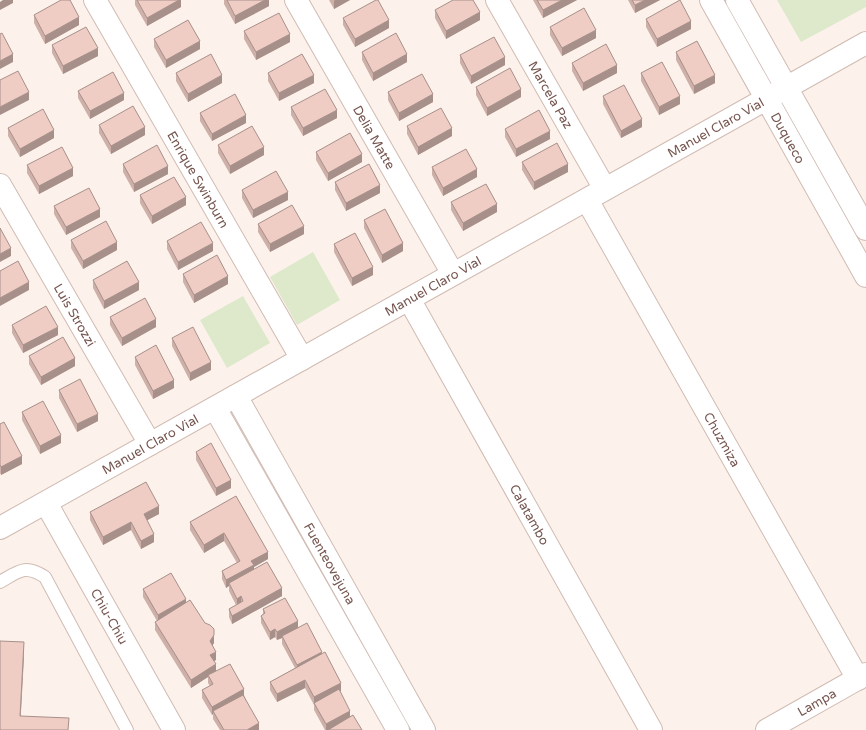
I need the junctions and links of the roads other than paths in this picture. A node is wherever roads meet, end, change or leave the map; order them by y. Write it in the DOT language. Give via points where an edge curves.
graph roads {
  1 [pos="94,0"];
  2 [pos="296,0"];
  3 [pos="497,0"];
  4 [pos="711,0"];
  5 [pos="737,0"];
  6 [pos="866,43"];
  7 [pos="786,88"];
  8 [pos="766,99"];
  9 [pos="0,185"];
  10 [pos="596,194"];
  11 [pos="866,229"];
  12 [pos="453,274"];
  13 [pos="866,276"];
  14 [pos="409,299"];
  15 [pos="302,359"];
  16 [pos="236,396"];
  17 [pos="215,408"];
  18 [pos="150,444"];
  19 [pos="46,503"];
  20 [pos="0,528"];
  21 [pos="0,582"];
  22 [pos="862,676"];
  23 [pos="127,730"];
  24 [pos="174,730"];
  25 [pos="398,730"];
  26 [pos="424,730"];
  27 [pos="651,730"];
  28 [pos="767,730"];
  1 -- 15 [label="street, Enrique Swinburn"];
  2 -- 12 [label="street, Delia Matte"];
  3 -- 10 [label="street, Marcela Paz"];
  4 -- 8 [label="street, Duqueco"];
  5 -- 7 [label="street, Duqueco"];
  6 -- 7 [label="street, Manuel Claro Vial"];
  7 -- 8 [label="street, Manuel Claro Vial"];
  7 -- 11 [label="street, Duqueco"];
  8 -- 10 [label="street, Manuel Claro Vial"];
  8 -- 13 [label="street, Duqueco"];
  9 -- 18 [label="street, Luis Strozzi"];
  10 -- 12 [label="street, Manuel Claro Vial"];
  10 -- 22 [label="street, Chuzmiza"];
  12 -- 14 [label="street, Manuel Claro Vial"];
  14 -- 15 [label="street, Manuel Claro Vial"];
  14 -- 27 [label="street, Calatambo"];
  15 -- 16 [label="street, Manuel Claro Vial"];
  16 -- 17 [label="street, Manuel Claro Vial"];
  16 -- 26 [label="street, Fuenteovejuna"];
  17 -- 18 [label="street, Manuel Claro Vial"];
  17 -- 25 [label="street, Fuenteovejuna"];
  18 -- 19 [label="street, Manuel Claro Vial"];
  19 -- 20 [label="street, Manuel Claro Vial"];
  19 -- 24 [label="street, Chiu-Chiu"];
  21 -- 23 [label="lane" via="22,570 35,571 45,578"];
  22 -- 28 [label="street, Lampa"];
}
